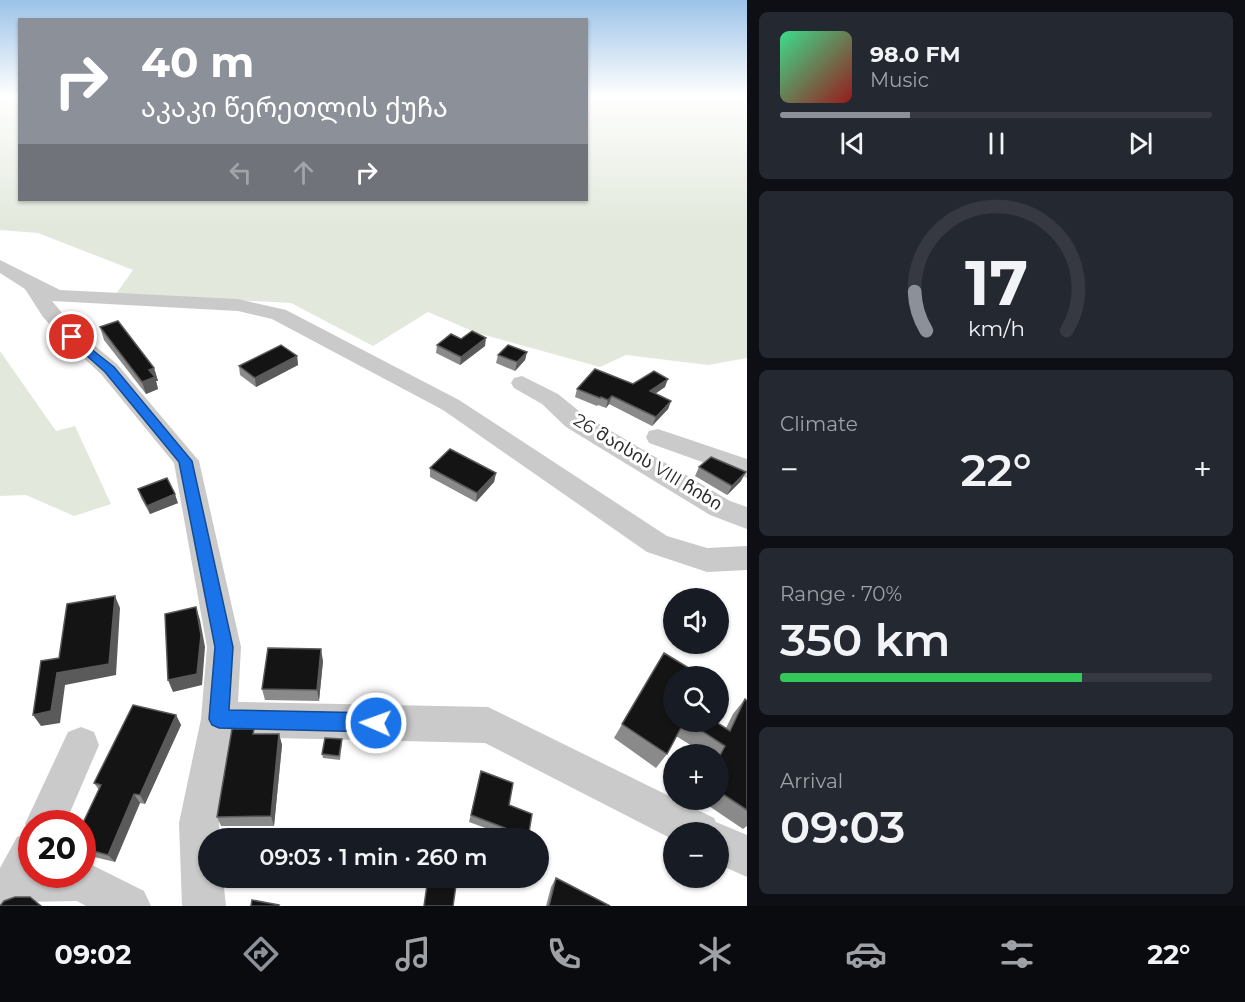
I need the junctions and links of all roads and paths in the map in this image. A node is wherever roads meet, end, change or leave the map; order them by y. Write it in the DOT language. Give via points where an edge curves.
graph roads {
  1 [pos="0,265"];
  2 [pos="32,285"];
  3 [pos="522,383"];
  4 [pos="658,437"];
  5 [pos="747,469"];
  6 [pos="747,518"];
  7 [pos="747,558"];
  8 [pos="219,719"];
  9 [pos="81,745"];
  10 [pos="51,810"];
  11 [pos="680,822"];
  12 [pos="729,847"];
  13 [pos="747,856"];
  14 [pos="16,875"];
  15 [pos="129,906"];
  16 [pos="204,906"];
  1 -- 2 [label="street"];
  2 -- 7 [label="street" via="57,296 238,305 279,314 451,405 657,544 707,560"];
  2 -- 8 [label="street" via="50,313 110,369 186,461 224,647"];
  3 -- 6 [label="street, 26 მაისის VIII ჩიხი" via="550,399 575,421 720,508"];
  4 -- 5 [label="street"];
  8 -- 11 [label="street" via="488,726"];
  8 -- 16 [label="street" via="198,823"];
  9 -- 10 [label="street"];
  12 -- 13 [label="street"];
  14 -- 15 [label="street" via="80,880"];
}
